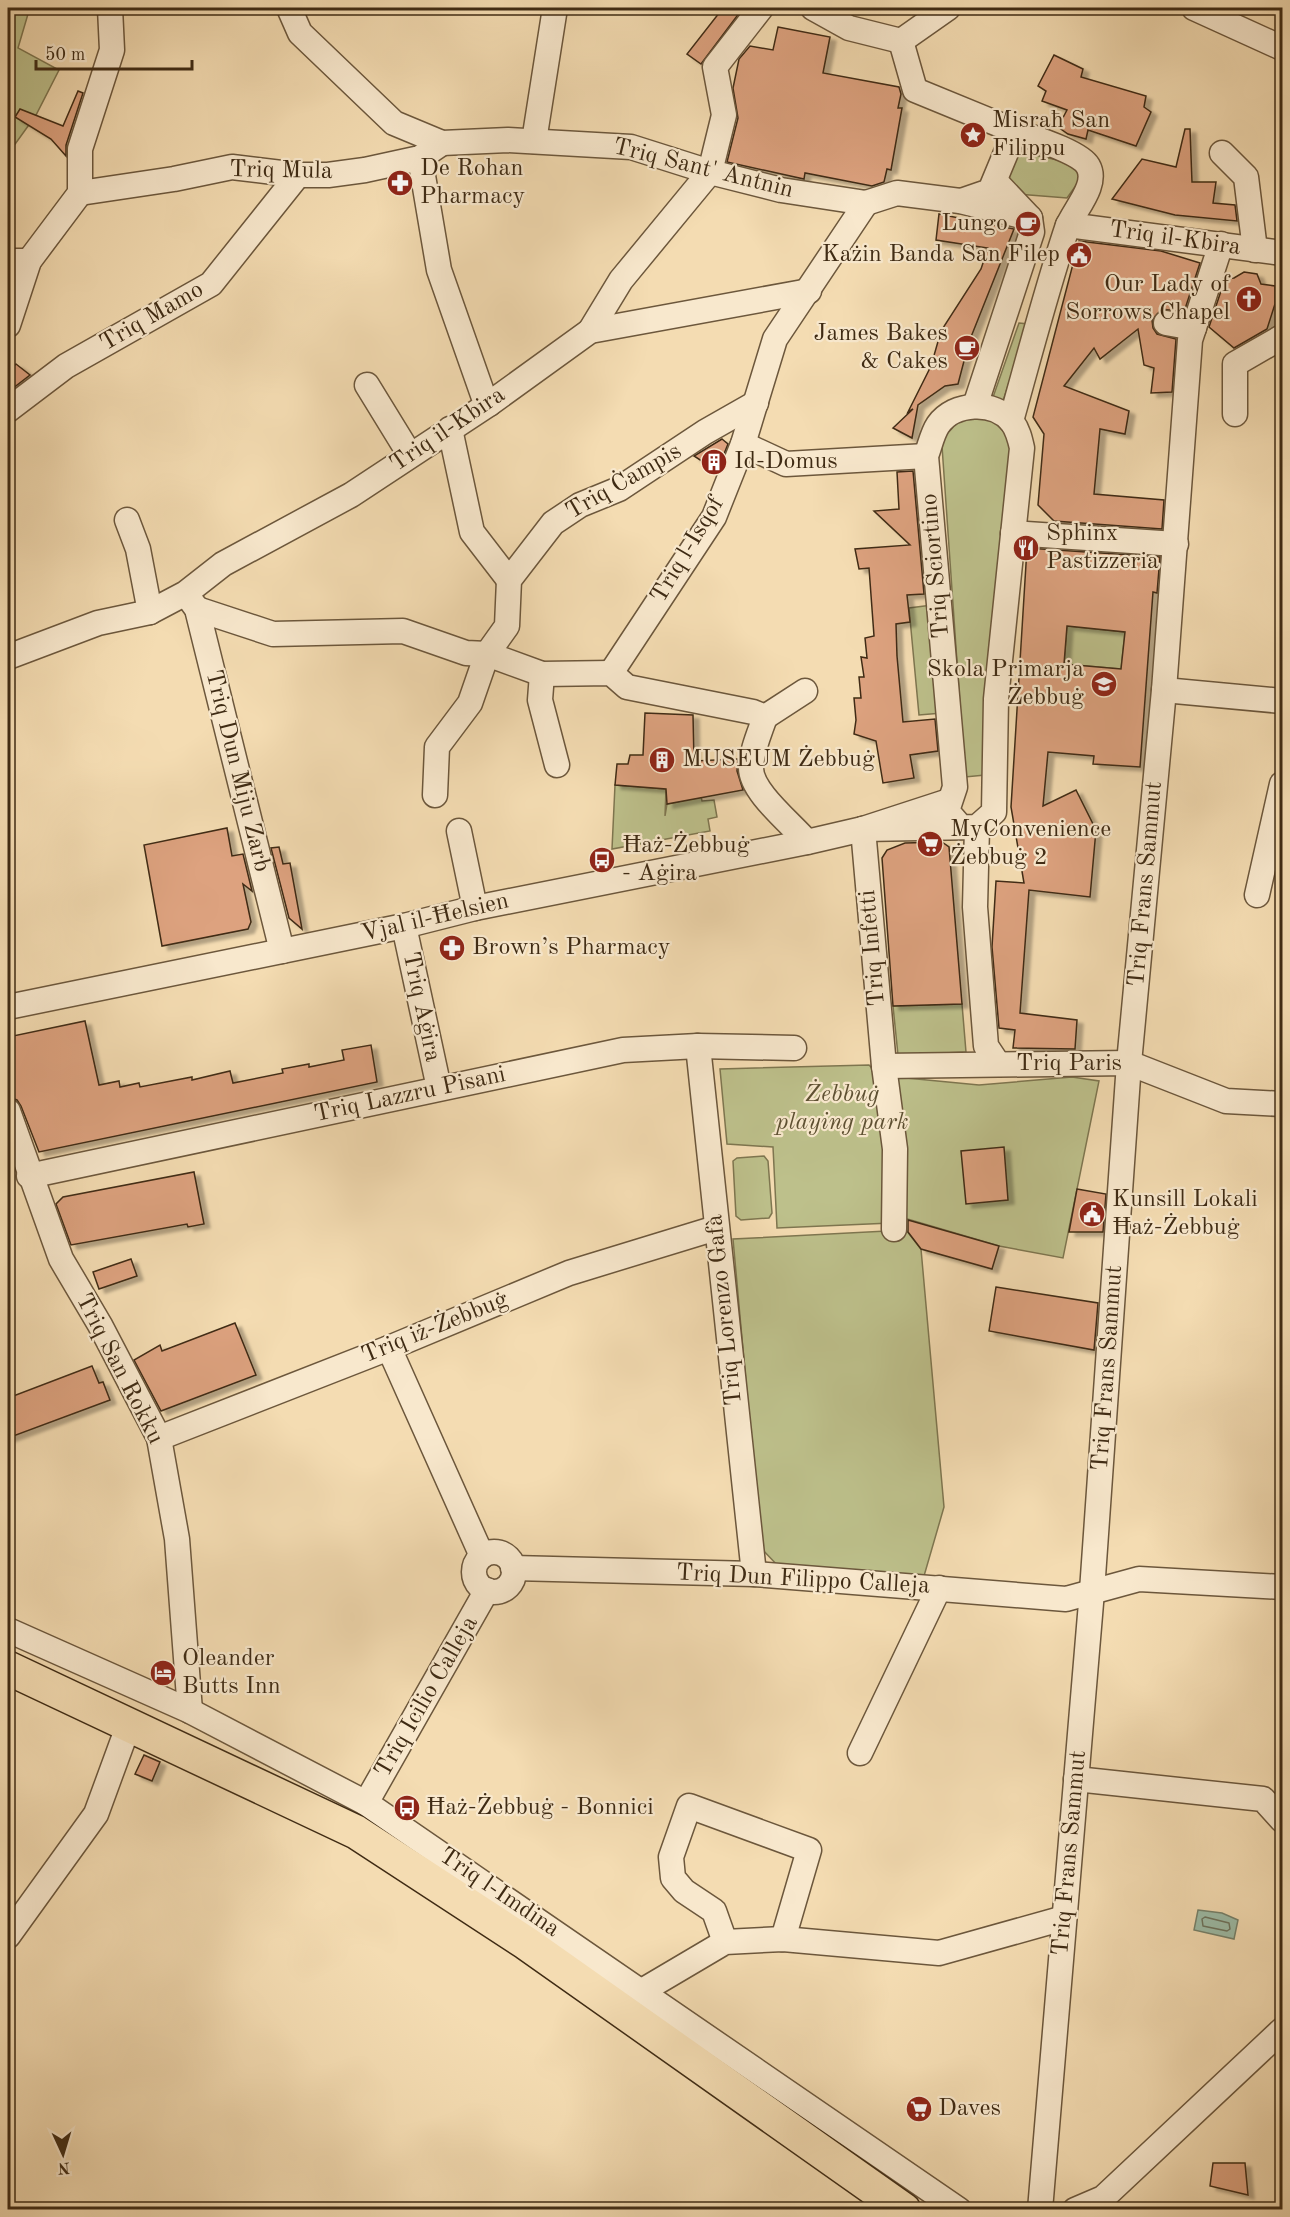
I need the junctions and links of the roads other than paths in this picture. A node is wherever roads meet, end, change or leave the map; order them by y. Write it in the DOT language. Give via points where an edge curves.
graph roads {
  1 [pos="110,8"];
  2 [pos="289,8"];
  3 [pos="536,8"];
  4 [pos="555,8"];
  5 [pos="760,8"];
  6 [pos="813,8"];
  7 [pos="948,8"];
  8 [pos="1194,8"];
  9 [pos="551,32"];
  10 [pos="901,41"];
  11 [pos="1282,48"];
  12 [pos="1015,131"];
  13 [pos="534,141"];
  14 [pos="442,143"];
  15 [pos="1222,153"];
  16 [pos="420,158"];
  17 [pos="710,172"];
  18 [pos="298,175"];
  19 [pos="995,181"];
  20 [pos="1087,190"];
  21 [pos="80,193"];
  22 [pos="960,201"];
  23 [pos="866,203"];
  24 [pos="1030,218"];
  25 [pos="1068,225"];
  26 [pos="1116,230"];
  27 [pos="1221,244"];
  28 [pos="1255,250"];
  29 [pos="1282,253"];
  30 [pos="18,261"];
  31 [pos="809,291"];
  32 [pos="1166,323"];
  33 [pos="8,325"];
  34 [pos="1194,328"];
  35 [pos="590,332"];
  36 [pos="1282,337"];
  37 [pos="366,384"];
  38 [pos="756,403"];
  39 [pos="489,404"];
  40 [pos="975,406"];
  41 [pos="8,410"];
  42 [pos="1235,414"];
  43 [pos="1011,421"];
  44 [pos="450,429"];
  45 [pos="743,444"];
  46 [pos="410,454"];
  47 [pos="927,456"];
  48 [pos="127,520"];
  49 [pos="1012,533"];
  50 [pos="1176,544"];
  51 [pos="509,580"];
  52 [pos="191,601"];
  53 [pos="150,612"];
  54 [pos="487,654"];
  55 [pos="8,657"];
  56 [pos="611,673"];
  57 [pos="542,674"];
  58 [pos="1164,690"];
  59 [pos="805,691"];
  60 [pos="1282,701"];
  61 [pos="765,717"];
  62 [pos="557,765"];
  63 [pos="1282,784"];
  64 [pos="952,794"];
  65 [pos="435,795"];
  66 [pos="993,796"];
  67 [pos="968,827"];
  68 [pos="863,830"];
  69 [pos="459,831"];
  70 [pos="807,842"];
  71 [pos="1257,895"];
  72 [pos="475,908"];
  73 [pos="404,926"];
  74 [pos="282,951"];
  75 [pos="8,1007"];
  76 [pos="698,1046"];
  77 [pos="794,1048"];
  78 [pos="1129,1063"];
  79 [pos="998,1064"];
  80 [pos="884,1066"];
  81 [pos="439,1088"];
  82 [pos="1282,1104"];
  83 [pos="8,1112"];
  84 [pos="29,1176"];
  85 [pos="716,1228"];
  86 [pos="894,1229"];
  87 [pos="389,1348"];
  88 [pos="159,1438"];
  89 [pos="482,1556"];
  90 [pos="513,1568"];
  91 [pos="754,1574"];
  92 [pos="1282,1585"];
  93 [pos="939,1588"];
  94 [pos="488,1590"];
  95 [pos="1092,1591"];
  96 [pos="8,1630"];
  97 [pos="8,1668"];
  98 [pos="189,1711"];
  99 [pos="129,1724"];
  100 [pos="860,1753"];
  101 [pos="1076,1779"];
  102 [pos="366,1803"];
  103 [pos="1282,1820"];
  104 [pos="1064,1918"];
  105 [pos="8,1936"];
  106 [pos="783,1939"];
  107 [pos="725,1942"];
  108 [pos="642,1991"];
  109 [pos="1282,2030"];
  110 [pos="904,2210"];
  111 [pos="959,2210"];
  112 [pos="1040,2210"];
  113 [pos="1075,2210"];
  1 -- 21 [label="street" via="112,50 80,149"];
  2 -- 14 [label="street" via="300,33 394,123"];
  3 -- 9 [label="street"];
  4 -- 9 [label="street"];
  5 -- 17 [label="street" via="715,67 724,115"];
  6 -- 10 [label="street" via="849,28"];
  7 -- 10 [label="street"];
  8 -- 11 [label="street"];
  9 -- 13 [label="street"];
  10 -- 12 [label="street" via="915,90"];
  12 -- 19 [label="street"];
  12 -- 20 [label="street" via="1084,161 1091,173"];
  13 -- 14 [label="street, Triq Sant' Antnin"];
  13 -- 17 [label="street, Triq Sant' Antnin" via="631,147"];
  14 -- 16 [label="street, Triq Mula"];
  15 -- 28 [label="street" via="1246,177"];
  16 -- 18 [label="street, Triq Mula" via="365,170"];
  16 -- 39 [label="street" via="439,270"];
  17 -- 23 [label="street, Triq Sant' Antnin" via="780,190"];
  17 -- 35 [label="street" via="621,280"];
  18 -- 21 [label="street, Triq Mula" via="232,167"];
  18 -- 41 [label="street, Triq Mamo" via="211,284 66,366"];
  19 -- 22 [label="street, Triq Sant' Antnin" via="990,191"];
  19 -- 24 [label="street"];
  20 -- 25 [label="street"];
  20 -- 26 [label="street" via="1099,214"];
  21 -- 30 [label="street"];
  22 -- 23 [label="street, Triq Sant' Antnin" via="897,193"];
  22 -- 24 [label="street, Triq Sant' Antnin"];
  23 -- 31 [label="street"];
  24 -- 40 [label="street" via="1032,232"];
  25 -- 26 [label="street, Triq il-Kbira"];
  25 -- 43 [label="street"];
  26 -- 27 [label="street, Triq il-Kbira"];
  27 -- 28 [label="street, Triq il-Kbira"];
  27 -- 34 [label="street, Triq Frans Sammut"];
  28 -- 29 [label="street, Triq il-Kbira"];
  30 -- 33 [label="street"];
  31 -- 35 [label="street, Triq il-Kbira"];
  31 -- 38 [label="street, Triq l-Isqof" via="776,339"];
  32 -- 34 [label="street"];
  34 -- 50 [label="street, Triq Frans Sammut"];
  35 -- 39 [label="street, Triq il-Kbira"];
  36 -- 42 [label="street" via="1236,364"];
  37 -- 46 [label="street"];
  38 -- 45 [label="street, Triq l-Isqof"];
  38 -- 51 [label="street, Triq Ċampis" via="619,489 580,505 554,523"];
  39 -- 44 [label="street, Triq il-Kbira"];
  40 -- 43 [label="street" via="991,408"];
  40 -- 47 [label="street, Triq Sciortino" via="949,415 938,425"];
  43 -- 49 [label="street" via="1022,448"];
  44 -- 46 [label="street, Triq il-Kbira"];
  44 -- 51 [label="street" via="472,532"];
  45 -- 47 [label="street" via="786,464"];
  45 -- 56 [label="street, Triq l-Isqof" via="714,517"];
  46 -- 52 [label="street, Triq il-Kbira" via="351,495 223,564"];
  47 -- 64 [label="street, Triq Sciortino"];
  48 -- 53 [label="street" via="138,549"];
  49 -- 50 [label="street"];
  49 -- 66 [label="street" via="996,699"];
  50 -- 58 [label="street, Triq Frans Sammut"];
  51 -- 54 [label="street" via="507,626"];
  52 -- 53 [label="street, Triq il-Kbira"];
  52 -- 54 [label="street" via="273,634 403,631 466,653"];
  52 -- 74 [label="street, Triq Dun Miju Zarb"];
  53 -- 55 [label="street, Triq il-Kbira" via="98,623"];
  54 -- 57 [label="street"];
  54 -- 65 [label="street" via="470,703 437,747"];
  56 -- 57 [label="street"];
  56 -- 61 [label="street" via="627,687"];
  57 -- 62 [label="street" via="540,700"];
  58 -- 60 [label="street"];
  58 -- 78 [label="street, Triq Frans Sammut"];
  59 -- 61 [label="street"];
  61 -- 70 [label="street" via="751,767 753,782"];
  63 -- 71 [label="street"];
  64 -- 66 [label="street" via="977,784"];
  64 -- 67 [label="street, Triq Sciortino" via="947,811"];
  64 -- 68 [label="street, Vjal il-Ħelsien"];
  66 -- 67 [label="street" via="994,812"];
  67 -- 68 [label="street, Vjal il-Ħelsien"];
  67 -- 79 [label="street, Triq Sciortino" via="986,1046"];
  68 -- 70 [label="street, Vjal il-Ħelsien"];
  68 -- 80 [label="street, Triq Infetti"];
  69 -- 72 [label="street"];
  70 -- 72 [label="street, Vjal il-Ħelsien"];
  72 -- 73 [label="street, Vjal il-Ħelsien"];
  73 -- 74 [label="street, Vjal il-Ħelsien"];
  73 -- 81 [label="street, Triq Aġira"];
  74 -- 75 [label="street, Vjal il-Ħelsien"];
  76 -- 77 [label="street, Triq Lazzru Pisani"];
  76 -- 81 [label="street, Triq Lazzru Pisani" via="623,1050"];
  76 -- 85 [label="street, Triq Lorenzo Gafà"];
  78 -- 79 [label="street, Triq Paris"];
  78 -- 82 [label="street, Triq Paris" via="1226,1101"];
  78 -- 95 [label="street, Triq Frans Sammut"];
  79 -- 80 [label="street, Triq Paris"];
  80 -- 86 [label="street, Triq Infetti" via="895,1149"];
  81 -- 84 [label="street, Triq Lazzru Pisani"];
  83 -- 84 [label="street, Triq San Rokku"];
  84 -- 88 [label="street, Triq San Rokku" via="61,1259"];
  85 -- 87 [label="street, Triq iż-Żebbuġ" via="569,1273"];
  85 -- 91 [label="street, Triq Lorenzo Gafà"];
  87 -- 88 [label="street, Triq iż-Żebbuġ"];
  87 -- 89 [label="street"];
  88 -- 98 [label="street, Triq San Rokku" via="177,1539"];
  89 -- 90 [label="street" via="488,1552 502,1554"];
  89 -- 94 [label="street" via="474,1573 477,1582"];
  90 -- 91 [label="street, Triq Dun Filippo Calleja"];
  90 -- 94 [label="street" via="507,1587"];
  91 -- 93 [label="street, Triq Dun Filippo Calleja"];
  92 -- 95 [label="street, Triq Dun Filippo Calleja" via="1139,1579"];
  93 -- 95 [label="street, Triq Dun Filippo Calleja" via="1066,1599"];
  93 -- 100 [label="street"];
  94 -- 102 [label="street, Triq Icilio Calleja"];
  95 -- 101 [label="street, Triq Frans Sammut"];
  96 -- 98 [label="street, Triq l-Imdina"];
  97 -- 99 [label="highway, Triq l-Imdina"];
  98 -- 102 [label="street, Triq l-Imdina"];
  99 -- 105 [label="street" via="96,1814"];
  99 -- 110 [label="highway, Triq l-Imdina" via="356,1832 526,1943"];
  101 -- 103 [label="street" via="1263,1799"];
  101 -- 104 [label="street, Triq Frans Sammut"];
  102 -- 108 [label="street, Triq l-Imdina"];
  104 -- 106 [label="street" via="939,1953"];
  104 -- 112 [label="street, Triq Frans Sammut"];
  106 -- 107 [label="street"];
  106 -- 107 [label="street" via="810,1850 689,1806 671,1857 673,1878 684,1891 714,1911"];
  107 -- 108 [label="street"];
  108 -- 111 [label="street, Triq l-Imdina"];
  109 -- 113 [label="street" via="1103,2198"];
}
